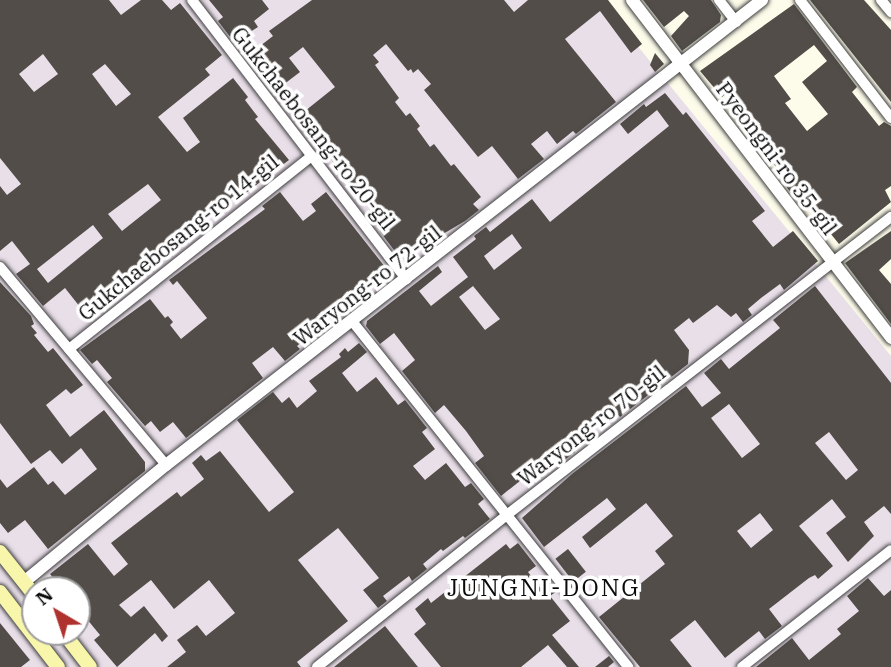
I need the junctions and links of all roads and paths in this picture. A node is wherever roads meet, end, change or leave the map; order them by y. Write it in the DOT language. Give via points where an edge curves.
graph roads {
  1 [pos="192,0"];
  2 [pos="632,0"];
  3 [pos="719,0"];
  4 [pos="762,0"];
  5 [pos="800,0"];
  6 [pos="881,0"];
  7 [pos="891,12"];
  8 [pos="736,22"];
  9 [pos="681,64"];
  10 [pos="891,118"];
  11 [pos="312,156"];
  12 [pos="891,217"];
  13 [pos="832,263"];
  14 [pos="0,267"];
  15 [pos="406,279"];
  16 [pos="352,321"];
  17 [pos="891,338"];
  18 [pos="69,349"];
  19 [pos="166,465"];
  20 [pos="508,514"];
  21 [pos="891,550"];
  22 [pos="0,552"];
  23 [pos="31,576"];
  24 [pos="21,578"];
  25 [pos="2,597"];
  26 [pos="74,646"];
  27 [pos="58,667"];
  28 [pos="90,667"];
  29 [pos="317,667"];
  30 [pos="628,667"];
  31 [pos="742,667"];
  1 -- 11 [label="street, Gukchaebosang-ro 20-gil"];
  2 -- 9 [label="street, Pyeongni-ro 35-gil"];
  3 -- 8 [label="street"];
  4 -- 8 [label="street, Waryong-ro 72-gil"];
  5 -- 10 [label="street"];
  6 -- 7 [label="street"];
  8 -- 9 [label="street, Waryong-ro 72-gil"];
  9 -- 13 [label="street, Pyeongni-ro 35-gil"];
  9 -- 15 [label="street, Waryong-ro 72-gil"];
  11 -- 15 [label="street, Gukchaebosang-ro 20-gil"];
  11 -- 18 [label="street, Gukchaebosang-ro 14-gil"];
  12 -- 13 [label="street, Waryong-ro 70-gil"];
  13 -- 17 [label="street, Pyeongni-ro 35-gil"];
  13 -- 20 [label="street, Waryong-ro 70-gil"];
  14 -- 18 [label="street, Gukchaebosang-ro 14-gil"];
  15 -- 16 [label="street, Waryong-ro 72-gil"];
  16 -- 19 [label="street, Waryong-ro 72-gil"];
  16 -- 20 [label="street"];
  18 -- 19 [label="street, Gukchaebosang-ro 14-gil"];
  19 -- 23 [label="street, Waryong-ro 72-gil"];
  20 -- 29 [label="street, Waryong-ro 70-gil"];
  20 -- 30 [label="street"];
  21 -- 31 [label="street"];
  22 -- 24 [label="main road"];
  25 -- 27 [label="main road"];
  26 -- 28 [label="main road"];
}
